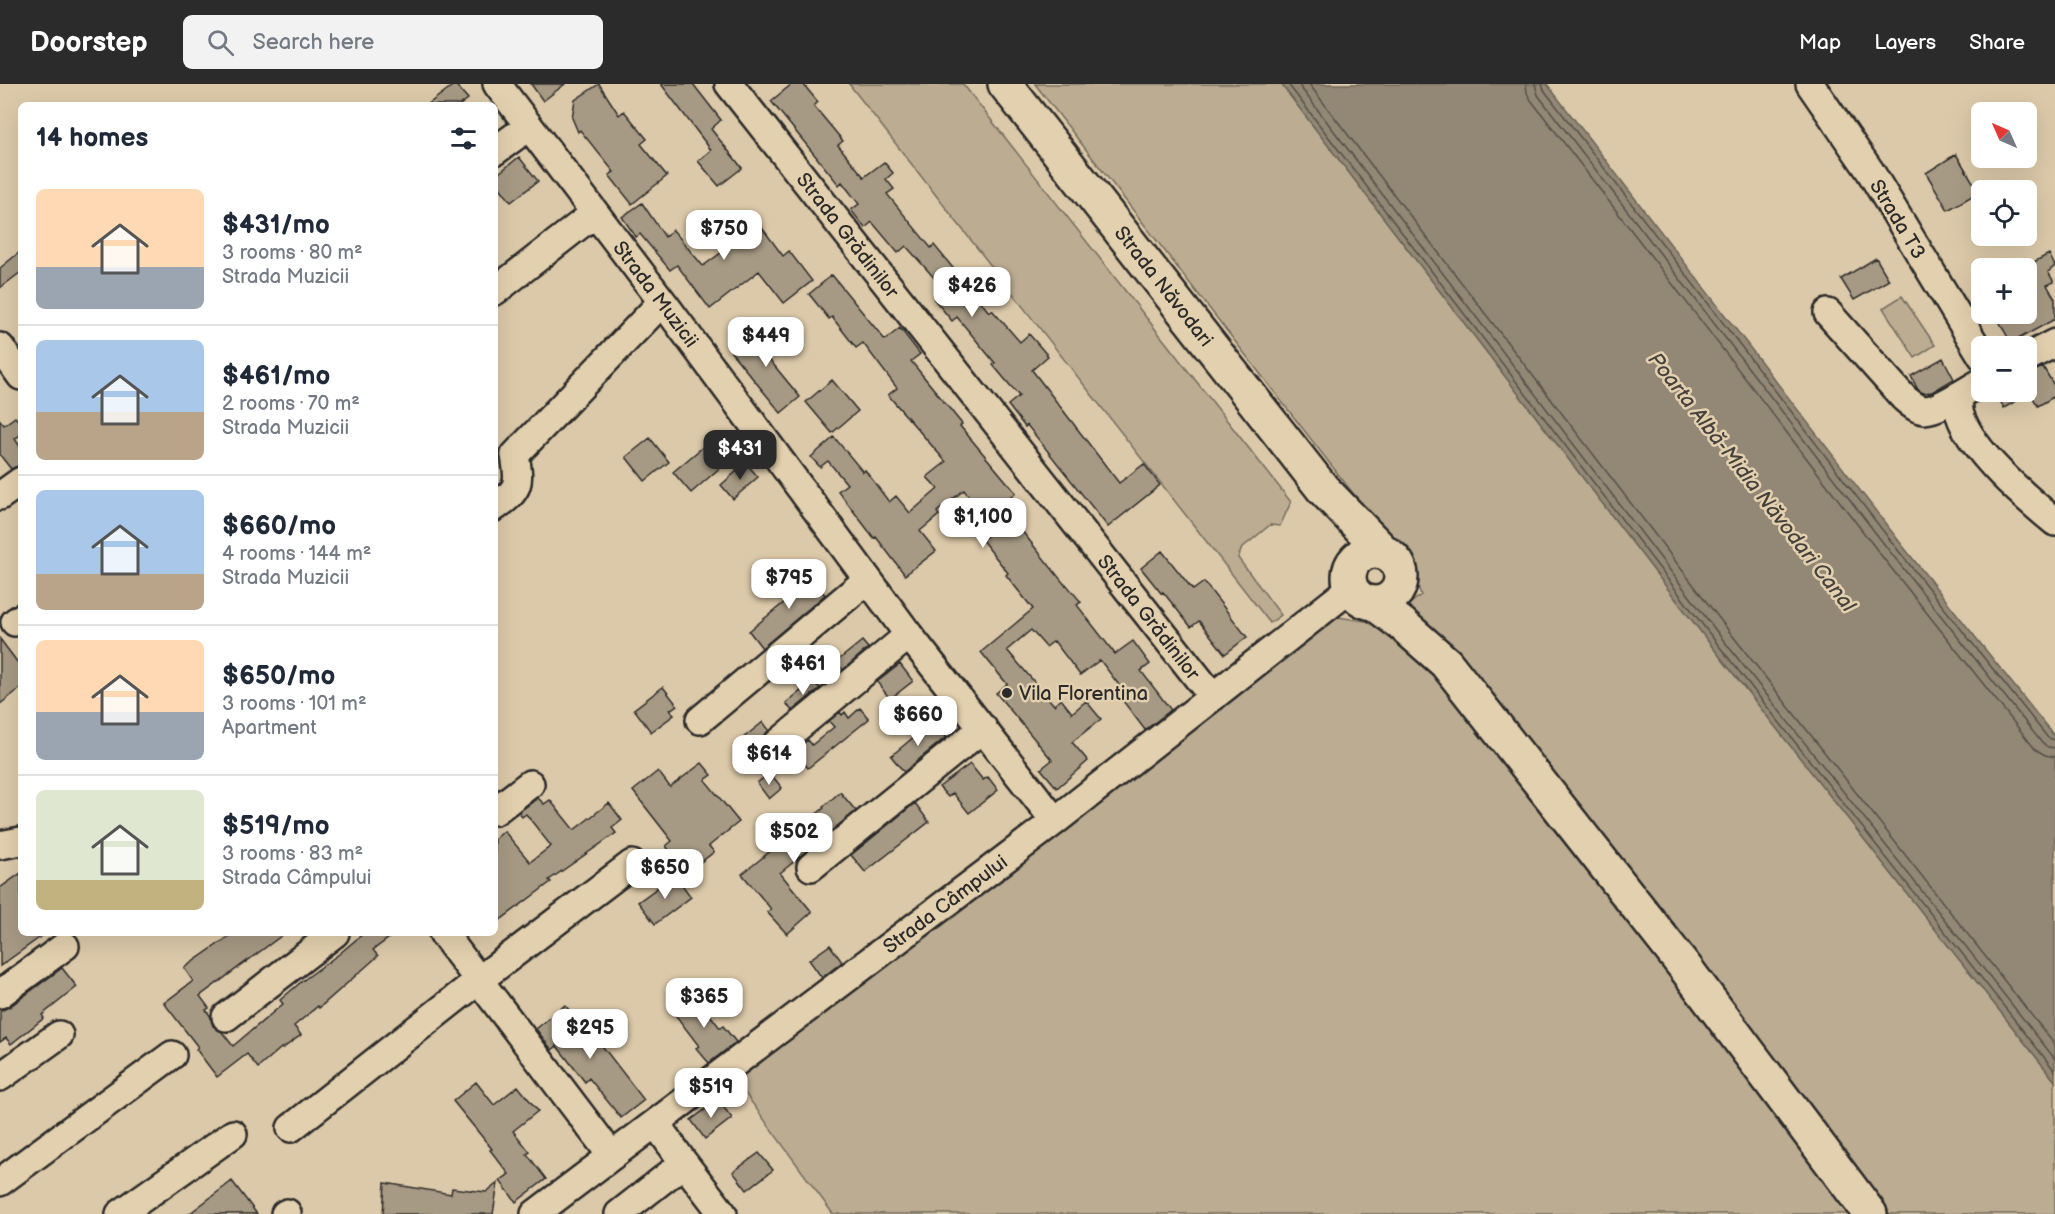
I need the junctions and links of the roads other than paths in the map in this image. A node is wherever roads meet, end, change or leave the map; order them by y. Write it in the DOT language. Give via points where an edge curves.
graph roads {
  1 [pos="497,84"];
  2 [pos="729,84"];
  3 [pos="1005,84"];
  4 [pos="1810,84"];
  5 [pos="529,126"];
  6 [pos="498,149"];
  7 [pos="595,213"];
  8 [pos="498,289"];
  9 [pos="662,302"];
  10 [pos="1828,313"];
  11 [pos="1971,338"];
  12 [pos="2055,343"];
  13 [pos="8,347"];
  14 [pos="2037,352"];
  15 [pos="18,369"];
  16 [pos="1971,388"];
  17 [pos="1958,396"];
  18 [pos="18,482"];
  19 [pos="1323,489"];
  20 [pos="0,496"];
  21 [pos="498,505"];
  22 [pos="2055,522"];
  23 [pos="1392,566"];
  24 [pos="867,580"];
  25 [pos="1358,587"];
  26 [pos="909,635"];
  27 [pos="1443,660"];
  28 [pos="1213,697"];
  29 [pos="700,720"];
  30 [pos="982,728"];
  31 [pos="770,750"];
  32 [pos="531,784"];
  33 [pos="498,809"];
  34 [pos="1055,821"];
  35 [pos="18,842"];
  36 [pos="0,845"];
  37 [pos="632,864"];
  38 [pos="811,867"];
  39 [pos="331,936"];
  40 [pos="445,936"];
  41 [pos="65,946"];
  42 [pos="479,980"];
  43 [pos="0,994"];
  44 [pos="226,1017"];
  45 [pos="60,1035"];
  46 [pos="172,1055"];
  47 [pos="0,1077"];
  48 [pos="656,1124"];
  49 [pos="291,1128"];
  50 [pos="233,1134"];
  51 [pos="612,1156"];
  52 [pos="684,1163"];
  53 [pos="0,1182"];
  54 [pos="120,1214"];
  55 [pos="536,1214"];
  56 [pos="619,1214"];
  57 [pos="723,1214"];
  58 [pos="1870,1214"];
  1 -- 5 [label="street, Strada Muzicii"];
  2 -- 28 [label="street, Strada Grădinilor"];
  3 -- 19 [label="main road, Strada Năvodari"];
  4 -- 11 [label="street, Strada T3" via="1870,171"];
  5 -- 6 [label="street"];
  5 -- 7 [label="street, Strada Muzicii"];
  7 -- 8 [label="street"];
  7 -- 9 [label="street, Strada Muzicii"];
  9 -- 21 [label="street" via="515,455 519,480 509,497"];
  9 -- 24 [label="street, Strada Muzicii"];
  10 -- 17 [label="street" via="1916,408 1927,410"];
  12 -- 14 [label="street"];
  13 -- 15 [label="street"];
  16 -- 17 [label="street"];
  17 -- 22 [label="street" via="1960,414 1971,438 2021,494"];
  18 -- 20 [label="street"];
  19 -- 23 [label="main road, Strada Năvodari"];
  19 -- 25 [label="main road, Strada Năvodari"];
  23 -- 25 [label="main road" via="1367,552 1359,556"];
  23 -- 25 [label="main road" via="1394,595 1388,600"];
  23 -- 27 [label="main road, Strada Năvodari"];
  24 -- 26 [label="street, Strada Muzicii"];
  24 -- 29 [label="street"];
  25 -- 27 [label="main road"];
  25 -- 28 [label="street, Strada Câmpului"];
  26 -- 30 [label="street, Strada Muzicii"];
  26 -- 31 [label="street"];
  27 -- 58 [label="main road" via="1684,966"];
  28 -- 34 [label="street, Strada Câmpului"];
  30 -- 34 [label="street, Strada Muzicii"];
  30 -- 38 [label="street"];
  32 -- 33 [label="street"];
  34 -- 48 [label="street, Strada Câmpului"];
  35 -- 36 [label="street"];
  37 -- 42 [label="street"];
  39 -- 44 [label="street"];
  40 -- 42 [label="street"];
  41 -- 43 [label="street"];
  42 -- 49 [label="street"];
  42 -- 51 [label="street"];
  45 -- 47 [label="street"];
  46 -- 53 [label="street"];
  48 -- 51 [label="street, Strada Câmpului"];
  48 -- 52 [label="street"];
  50 -- 54 [label="street"];
  51 -- 55 [label="street, Strada Câmpului"];
  52 -- 56 [label="street"];
  52 -- 57 [label="street"];
}
